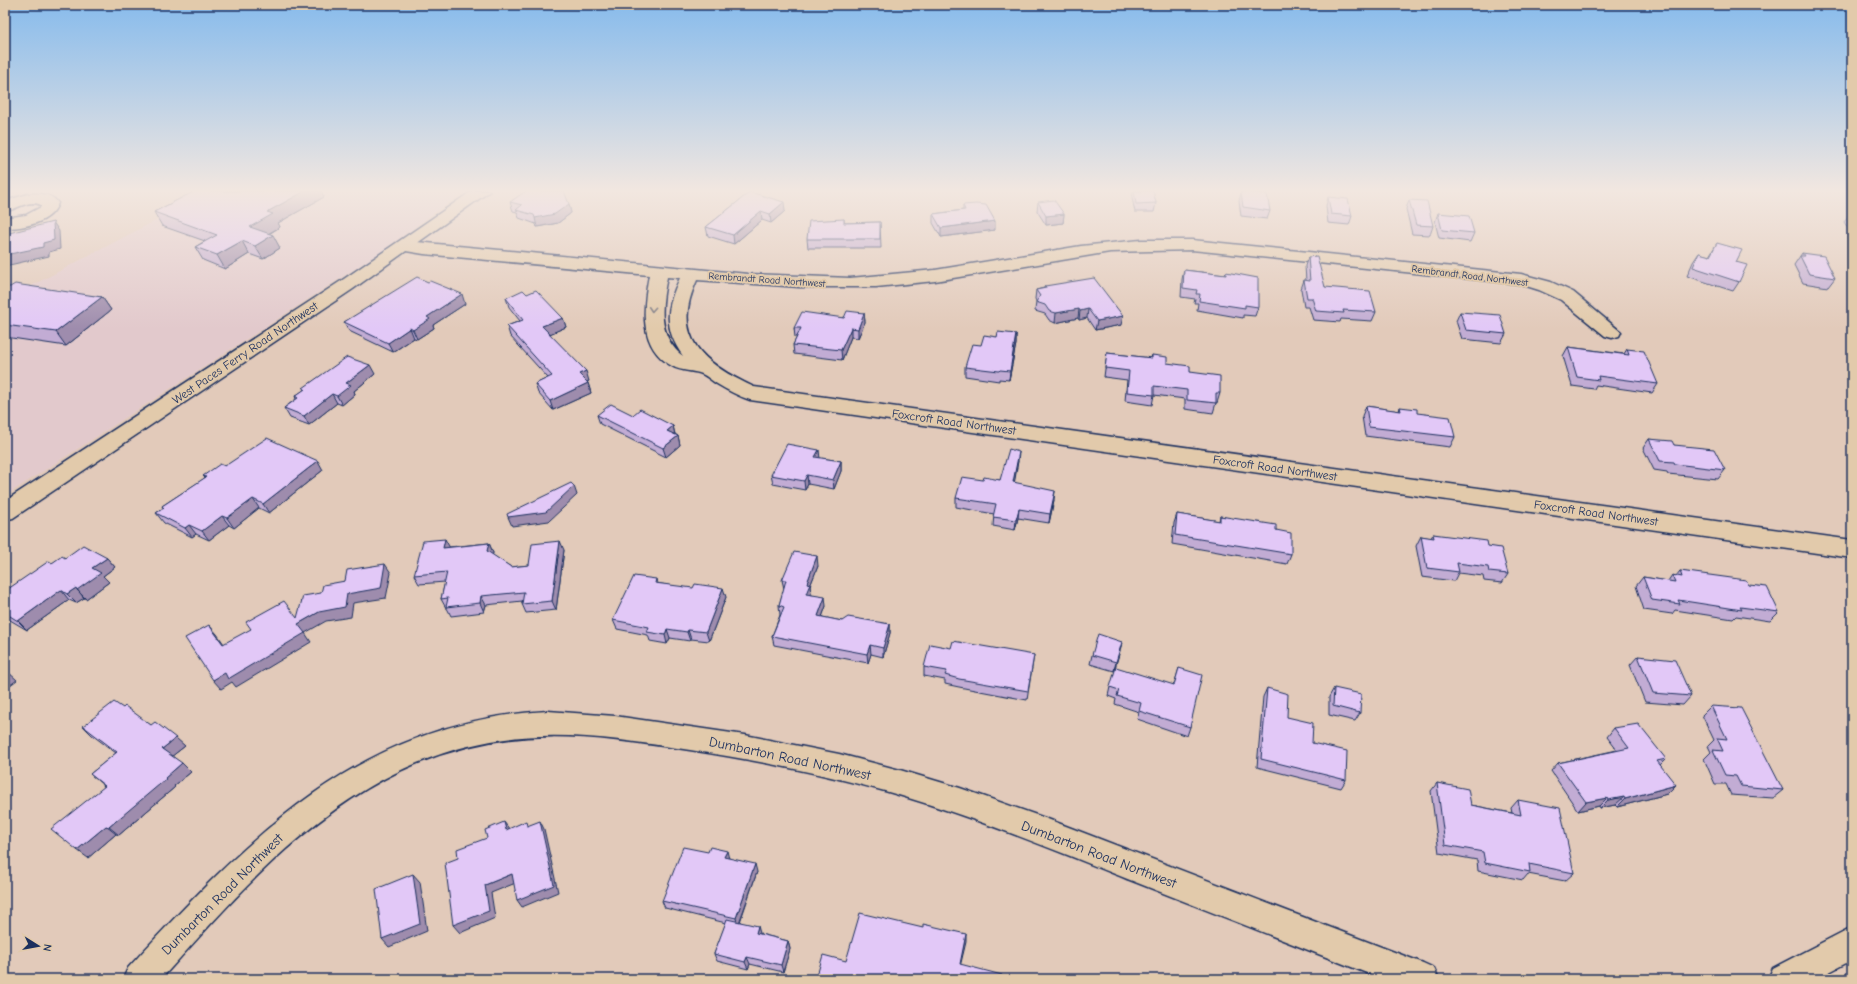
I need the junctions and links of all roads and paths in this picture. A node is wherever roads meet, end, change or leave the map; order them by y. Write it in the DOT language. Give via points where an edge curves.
graph roads {
  1 [pos="419,237"];
  2 [pos="406,246"];
  3 [pos="659,271"];
  4 [pos="691,274"];
  5 [pos="1612,332"];
  6 [pos="704,368"];
  7 [pos="5,512"];
  8 [pos="1852,549"];
  9 [pos="1852,943"];
  10 [pos="139,979"];
  11 [pos="1423,979"];
  12 [pos="1784,979"];
  1 -- 2 [label="street, West Paces Ferry Road Northwest"];
  2 -- 3 [label="street, Rembrandt Road Northwest"];
  2 -- 7 [label="street, West Paces Ferry Road Northwest"];
  3 -- 4 [label="street, Rembrandt Road Northwest"];
  3 -- 6 [label="street, Foxcroft Road Northwest, one-way" via="652,305 656,336 666,352 683,365"];
  4 -- 5 [label="street, Rembrandt Road Northwest" via="793,283 876,282 944,275 1111,247 1192,245 1521,279 1567,296"];
  4 -- 6 [label="street, Foxcroft Road Northwest" via="678,307 677,321 681,335 693,356"];
  6 -- 8 [label="street, Foxcroft Road Northwest" via="723,381 750,393"];
  9 -- 12 [label="street"];
  10 -- 11 [label="street, Dumbarton Road Northwest" via="231,880 277,836 330,796 389,763 444,741 504,726 547,723 588,725 746,746 858,771 931,792 1004,817"];
}
